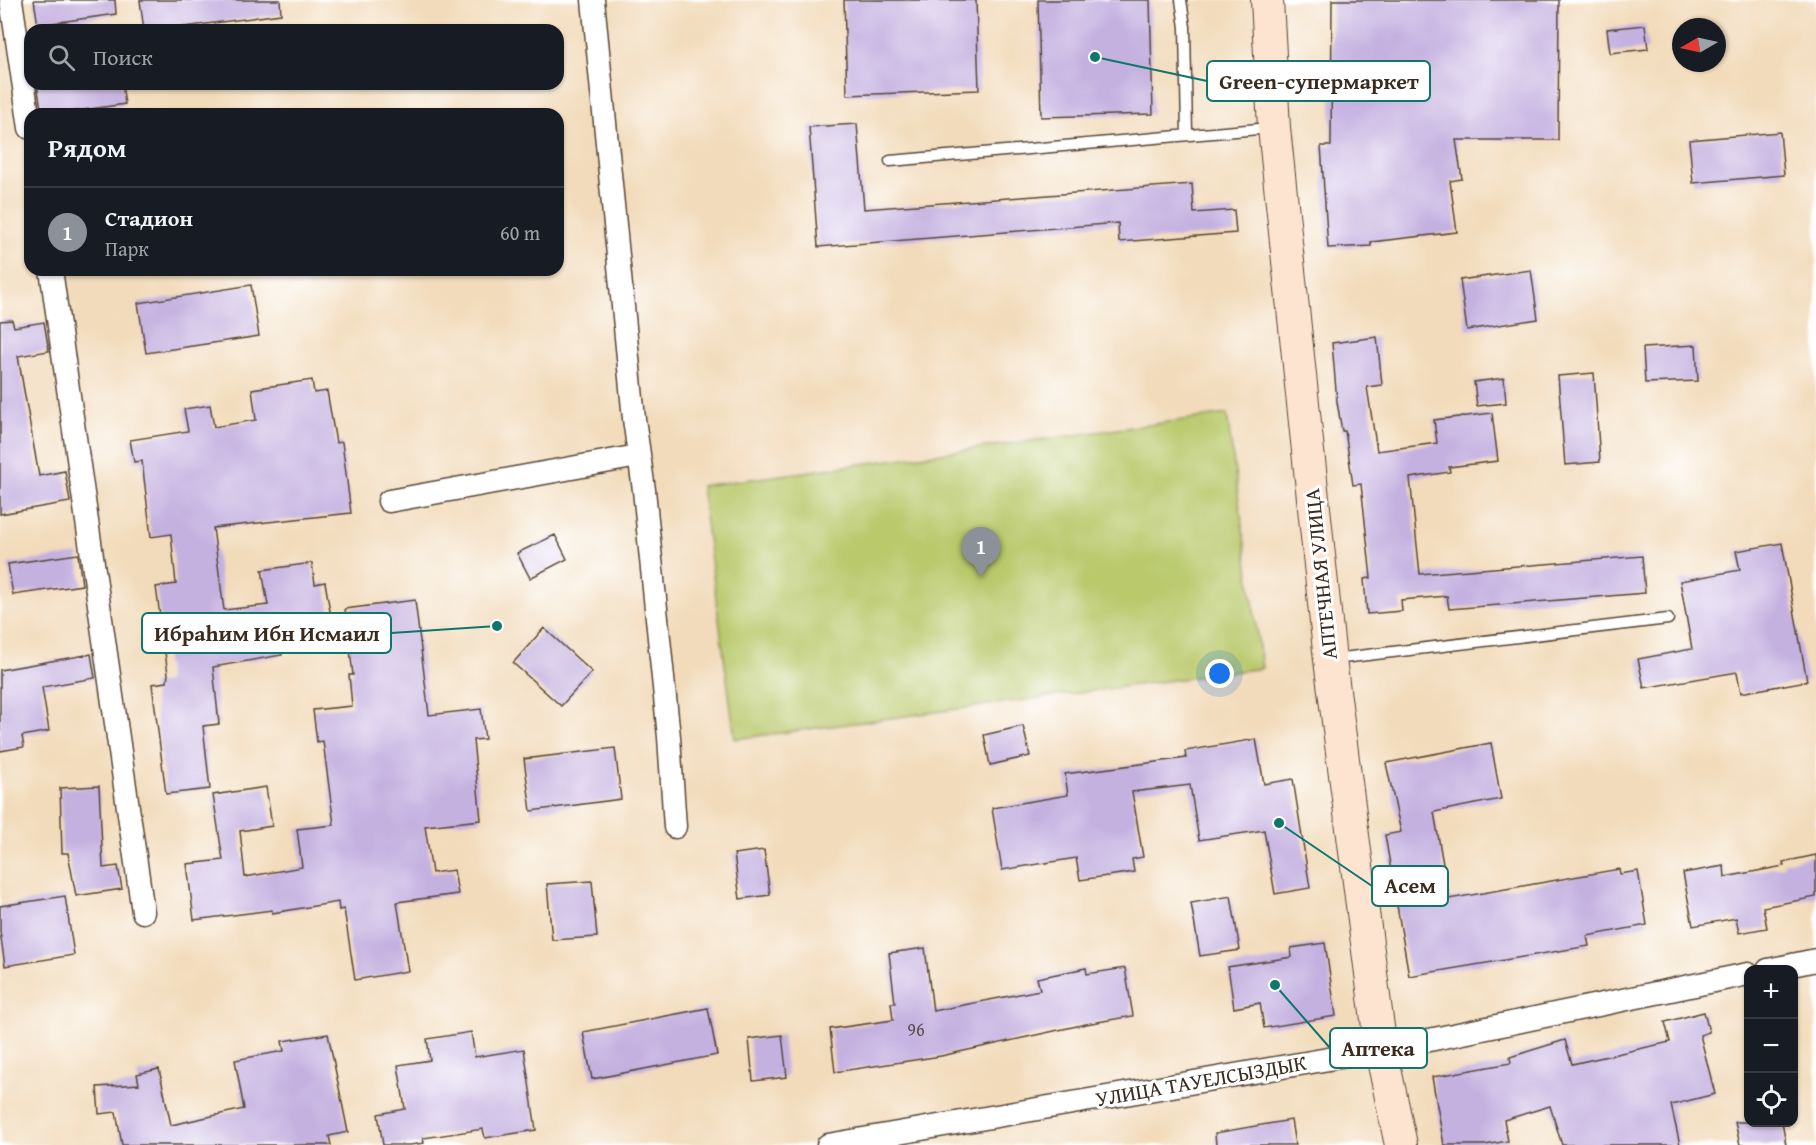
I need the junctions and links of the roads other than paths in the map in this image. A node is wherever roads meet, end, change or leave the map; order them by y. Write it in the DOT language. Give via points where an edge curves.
graph roads {
  1 [pos="11,0"];
  2 [pos="593,0"];
  3 [pos="1180,0"];
  4 [pos="1267,0"];
  5 [pos="24,88"];
  6 [pos="24,90"];
  7 [pos="27,108"];
  8 [pos="1274,128"];
  9 [pos="1187,135"];
  10 [pos="890,161"];
  11 [pos="52,276"];
  12 [pos="638,456"];
  13 [pos="389,501"];
  14 [pos="1668,620"];
  15 [pos="1330,660"];
  16 [pos="675,828"];
  17 [pos="142,912"];
  18 [pos="1816,960"];
  19 [pos="1789,965"];
  20 [pos="1744,975"];
  21 [pos="1381,1050"];
  22 [pos="828,1145"];
  23 [pos="1401,1145"];
  1 -- 5 [label="street"];
  2 -- 12 [label="street"];
  3 -- 9 [label="lane" via="1185,27"];
  4 -- 8 [label="main road, АПТЕЧНАЯ УЛИЦА"];
  6 -- 7 [label="street"];
  8 -- 9 [label="lane"];
  8 -- 15 [label="main road, АПТЕЧНАЯ УЛИЦА"];
  9 -- 10 [label="lane"];
  11 -- 17 [label="street"];
  12 -- 13 [label="street"];
  12 -- 16 [label="street" via="669,737"];
  14 -- 15 [label="lane"];
  15 -- 21 [label="main road, АПТЕЧНАЯ УЛИЦА"];
  18 -- 19 [label="street"];
  20 -- 21 [label="street, УЛИЦА ТАУЕЛСЫЗДЫК"];
  21 -- 22 [label="street, УЛИЦА ТАУЕЛСЫЗДЫК"];
  21 -- 23 [label="main road, АПТЕЧНАЯ УЛИЦА"];
}
